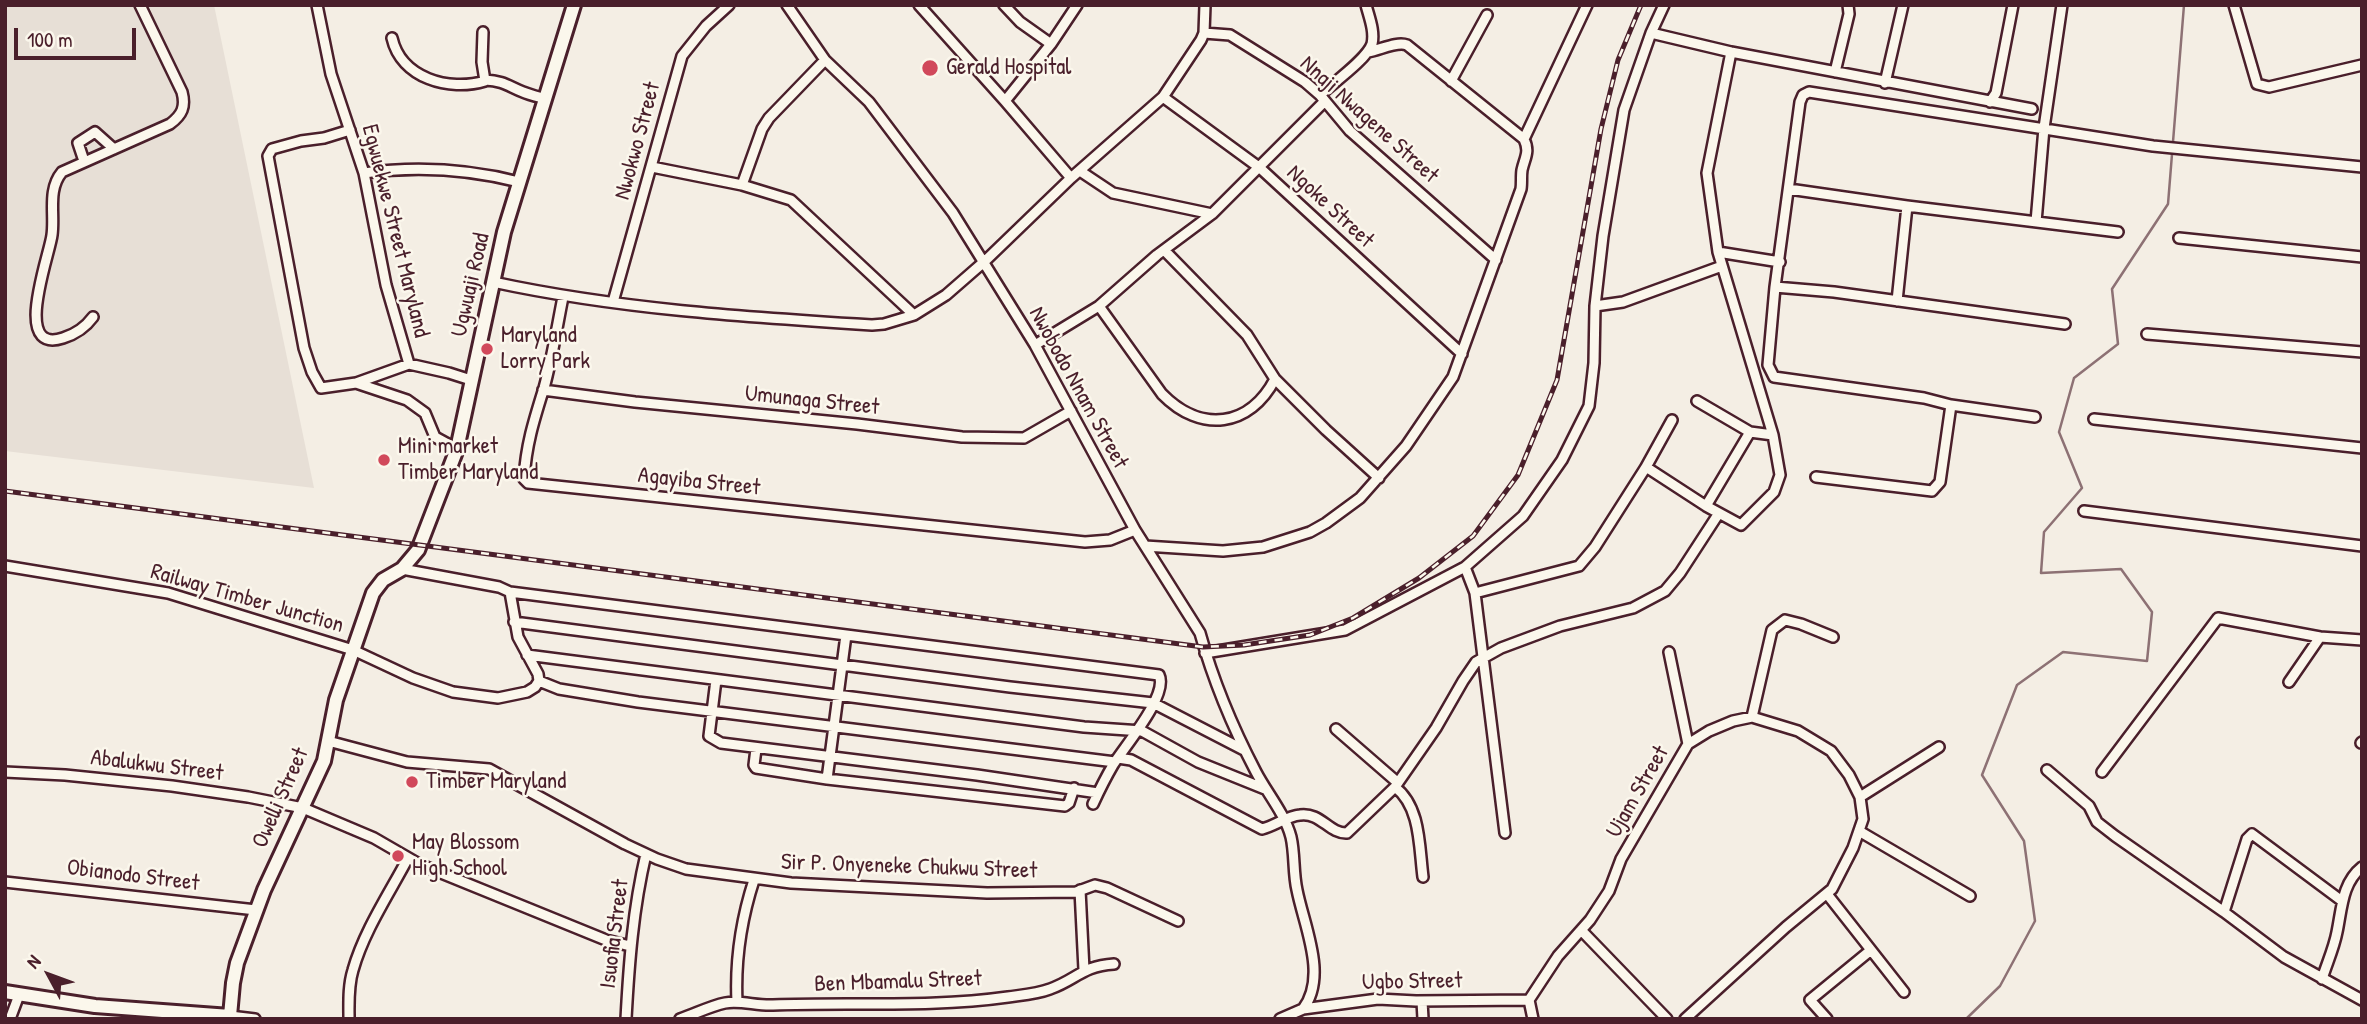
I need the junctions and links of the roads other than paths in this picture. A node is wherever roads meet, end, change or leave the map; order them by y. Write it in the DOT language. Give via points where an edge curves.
graph roads {
  1 [pos="141,5"];
  2 [pos="317,5"];
  3 [pos="574,5"];
  4 [pos="729,5"];
  5 [pos="787,5"];
  6 [pos="919,5"];
  7 [pos="1004,5"];
  8 [pos="1077,5"];
  9 [pos="1205,5"];
  10 [pos="1366,5"];
  11 [pos="1587,5"];
  12 [pos="1664,5"];
  13 [pos="1848,5"];
  14 [pos="1903,5"];
  15 [pos="2013,5"];
  16 [pos="2062,5"];
  17 [pos="2234,5"];
  18 [pos="1488,15"];
  19 [pos="483,32"];
  20 [pos="1204,33"];
  21 [pos="1651,33"];
  22 [pos="391,38"];
  23 [pos="1051,44"];
  24 [pos="1368,51"];
  25 [pos="1731,52"];
  26 [pos="825,60"];
  27 [pos="2362,65"];
  28 [pos="1835,72"];
  29 [pos="485,80"];
  30 [pos="1451,81"];
  31 [pos="1885,83"];
  32 [pos="1163,97"];
  33 [pos="1323,98"];
  34 [pos="546,99"];
  35 [pos="1005,100"];
  36 [pos="1990,102"];
  37 [pos="2032,109"];
  38 [pos="2044,128"];
  39 [pos="351,130"];
  40 [pos="1524,139"];
  41 [pos="114,149"];
  42 [pos="83,161"];
  43 [pos="652,167"];
  44 [pos="2362,167"];
  45 [pos="1260,168"];
  46 [pos="1080,171"];
  47 [pos="364,173"];
  48 [pos="1070,178"];
  49 [pos="519,182"];
  50 [pos="742,185"];
  51 [pos="1789,189"];
  52 [pos="1907,206"];
  53 [pos="1212,214"];
  54 [pos="2036,222"];
  55 [pos="2118,232"];
  56 [pos="2179,238"];
  57 [pos="1164,250"];
  58 [pos="1718,252"];
  59 [pos="2362,257"];
  60 [pos="1496,260"];
  61 [pos="985,261"];
  62 [pos="1780,262"];
  63 [pos="1722,266"];
  64 [pos="493,282"];
  65 [pos="1776,287"];
  66 [pos="563,297"];
  67 [pos="1897,301"];
  68 [pos="613,302"];
  69 [pos="1099,306"];
  70 [pos="1595,306"];
  71 [pos="914,315"];
  72 [pos="93,317"];
  73 [pos="2066,324"];
  74 [pos="2147,334"];
  75 [pos="1035,345"];
  76 [pos="2362,352"];
  77 [pos="1462,354"];
  78 [pos="409,364"];
  79 [pos="1275,379"];
  80 [pos="471,380"];
  81 [pos="356,383"];
  82 [pos="543,390"];
  83 [pos="1697,401"];
  84 [pos="1951,405"];
  85 [pos="1071,411"];
  86 [pos="2035,417"];
  87 [pos="1672,419"];
  88 [pos="2094,419"];
  89 [pos="1750,432"];
  90 [pos="1773,435"];
  91 [pos="2362,448"];
  92 [pos="457,449"];
  93 [pos="1646,467"];
  94 [pos="1816,477"];
  95 [pos="1379,478"];
  96 [pos="1706,506"];
  97 [pos="2084,511"];
  98 [pos="1719,513"];
  99 [pos="1135,530"];
  100 [pos="1145,546"];
  101 [pos="2362,546"];
  102 [pos="5,566"];
  103 [pos="1465,567"];
  104 [pos="402,569"];
  105 [pos="510,592"];
  106 [pos="1475,593"];
  107 [pos="514,622"];
  108 [pos="846,635"];
  109 [pos="1833,637"];
  110 [pos="2320,637"];
  111 [pos="2362,640"];
  112 [pos="353,650"];
  113 [pos="1669,652"];
  114 [pos="1205,653"];
  115 [pos="527,655"];
  116 [pos="1483,657"];
  117 [pos="842,665"];
  118 [pos="716,680"];
  119 [pos="539,681"];
  120 [pos="2289,682"];
  121 [pos="838,696"];
  122 [pos="1153,703"];
  123 [pos="712,711"];
  124 [pos="1752,717"];
  125 [pos="835,726"];
  126 [pos="1336,729"];
  127 [pos="1138,731"];
  128 [pos="328,741"];
  129 [pos="1688,744"];
  130 [pos="1939,747"];
  131 [pos="756,749"];
  132 [pos="1244,750"];
  133 [pos="830,758"];
  134 [pos="1116,760"];
  135 [pos="2047,770"];
  136 [pos="5,772"];
  137 [pos="2102,772"];
  138 [pos="827,779"];
  139 [pos="1396,784"];
  140 [pos="1074,788"];
  141 [pos="1265,789"];
  142 [pos="1098,793"];
  143 [pos="1860,797"];
  144 [pos="1093,804"];
  145 [pos="303,808"];
  146 [pos="1284,821"];
  147 [pos="1859,831"];
  148 [pos="1505,833"];
  149 [pos="646,854"];
  150 [pos="408,858"];
  151 [pos="2362,867"];
  152 [pos="1423,877"];
  153 [pos="754,880"];
  154 [pos="5,882"];
  155 [pos="1080,890"];
  156 [pos="1827,894"];
  157 [pos="1970,896"];
  158 [pos="2342,901"];
  159 [pos="256,910"];
  160 [pos="2224,912"];
  161 [pos="1178,921"];
  162 [pos="1581,930"];
  163 [pos="630,946"];
  164 [pos="1871,950"];
  165 [pos="1114,964"];
  166 [pos="1084,970"];
  167 [pos="2322,979"];
  168 [pos="5,992"];
  169 [pos="1904,992"];
  170 [pos="19,995"];
  171 [pos="1529,1000"];
  172 [pos="2362,1000"];
  173 [pos="1422,1001"];
  174 [pos="737,1002"];
  175 [pos="1303,1009"];
  176 [pos="230,1018"];
  177 [pos="10,1019"];
  178 [pos="255,1019"];
  179 [pos="349,1019"];
  180 [pos="626,1019"];
  181 [pos="680,1019"];
  182 [pos="1280,1019"];
  183 [pos="1423,1019"];
  184 [pos="1533,1019"];
  185 [pos="1667,1019"];
  186 [pos="1685,1019"];
  187 [pos="1827,1019"];
  1 -- 41 [label="street" via="182,92 184,106 170,124"];
  2 -- 39 [label="street, Egwuekwe Street Maryland" via="331,74"];
  3 -- 34 [label="street, Ugwuaji Road"];
  4 -- 43 [label="street, Nwokwo Street" via="682,56"];
  5 -- 26 [label="street, Nwobodo Nnam Street"];
  6 -- 35 [label="street"];
  7 -- 23 [label="street"];
  8 -- 23 [label="street"];
  9 -- 20 [label="street"];
  10 -- 24 [label="street" via="1372,28"];
  11 -- 40 [label="street"];
  12 -- 21 [label="street"];
  13 -- 28 [label="street"];
  14 -- 31 [label="street"];
  15 -- 36 [label="street" via="1996,93"];
  16 -- 38 [label="street"];
  17 -- 27 [label="street" via="2257,84 2269,87"];
  18 -- 30 [label="street"];
  19 -- 29 [label="street"];
  20 -- 32 [label="street"];
  20 -- 33 [label="street, Nnaji Nwagene Street" via="1230,35 1306,82"];
  21 -- 25 [label="street"];
  21 -- 70 [label="street" via="1624,110"];
  22 -- 29 [label="street" via="399,58 429,79"];
  23 -- 35 [label="street"];
  24 -- 30 [label="street" via="1402,43"];
  24 -- 33 [label="street"];
  25 -- 28 [label="street"];
  25 -- 58 [label="street" via="1707,173"];
  26 -- 50 [label="street" via="769,118"];
  26 -- 61 [label="street, Nwobodo Nnam Street" via="869,102 938,189"];
  28 -- 31 [label="street"];
  29 -- 34 [label="street"];
  30 -- 40 [label="street"];
  31 -- 36 [label="street"];
  32 -- 45 [label="street, Ngoke Street"];
  32 -- 46 [label="street"];
  33 -- 45 [label="street"];
  33 -- 60 [label="street, Nnaji Nwagene Street" via="1350,131"];
  34 -- 49 [label="street, Ugwuaji Road"];
  35 -- 48 [label="street"];
  36 -- 37 [label="street"];
  38 -- 44 [label="street" via="2153,146"];
  38 -- 51 [label="street" via="1809,92 1800,102"];
  38 -- 54 [label="street"];
  39 -- 47 [label="street, Egwuekwe Street Maryland"];
  39 -- 81 [label="street" via="272,149 268,156 312,372 321,388"];
  40 -- 60 [label="street" via="1528,150 1521,189"];
  41 -- 42 [label="street"];
  41 -- 42 [label="street" via="95,132 78,143"];
  42 -- 72 [label="street" via="62,172 55,183 52,236 39,290 37,327 43,336 57,340 74,335"];
  43 -- 50 [label="street"];
  43 -- 68 [label="street, Nwokwo Street"];
  45 -- 53 [label="street"];
  45 -- 77 [label="street, Ngoke Street"];
  46 -- 48 [label="street"];
  46 -- 53 [label="street" via="1113,194"];
  47 -- 49 [label="street" via="407,169 480,172"];
  47 -- 78 [label="street, Egwuekwe Street Maryland" via="386,285"];
  48 -- 61 [label="street"];
  49 -- 64 [label="street, Ugwuaji Road"];
  50 -- 71 [label="street" via="799,205"];
  51 -- 52 [label="street"];
  51 -- 62 [label="street"];
  52 -- 54 [label="street"];
  52 -- 67 [label="street"];
  53 -- 57 [label="street"];
  54 -- 55 [label="street"];
  56 -- 59 [label="street"];
  57 -- 69 [label="street"];
  57 -- 79 [label="street" via="1247,335"];
  58 -- 62 [label="street"];
  58 -- 63 [label="street"];
  60 -- 77 [label="street"];
  61 -- 71 [label="street"];
  61 -- 75 [label="street, Nwobodo Nnam Street"];
  62 -- 65 [label="street"];
  63 -- 70 [label="street" via="1623,302"];
  63 -- 90 [label="street"];
  64 -- 66 [label="street"];
  64 -- 80 [label="street, Ugwuaji Road"];
  65 -- 67 [label="street"];
  65 -- 84 [label="street" via="1768,365 1774,377"];
  66 -- 68 [label="street"];
  66 -- 82 [label="street, Agayiba Street"];
  67 -- 73 [label="street"];
  68 -- 71 [label="street" via="872,325"];
  69 -- 75 [label="street"];
  69 -- 79 [label="street" via="1168,401 1195,416 1234,419 1250,411"];
  70 -- 103 [label="street" via="1589,406 1562,460 1523,516"];
  74 -- 76 [label="street"];
  75 -- 85 [label="street, Nwobodo Nnam Street"];
  77 -- 95 [label="street" via="1442,396"];
  78 -- 80 [label="street, Egwuekwe Street Maryland"];
  78 -- 81 [label="street"];
  79 -- 95 [label="street"];
  80 -- 92 [label="street, Ugwuaji Road"];
  81 -- 92 [label="street" via="407,400 425,413 435,437"];
  82 -- 85 [label="street, Umunaga Street" via="962,437 1024,438"];
  82 -- 99 [label="street, Agayiba Street" via="525,463 528,483 1085,542 1110,540"];
  83 -- 89 [label="street"];
  84 -- 86 [label="street"];
  84 -- 94 [label="street" via="1940,482 1932,491"];
  85 -- 99 [label="street, Nwobodo Nnam Street"];
  87 -- 93 [label="street"];
  88 -- 91 [label="street"];
  89 -- 90 [label="street"];
  89 -- 96 [label="street"];
  90 -- 98 [label="street" via="1780,475 1774,492 1741,525"];
  92 -- 104 [label="street, Ugwuaji Road" via="421,544"];
  93 -- 96 [label="street"];
  93 -- 106 [label="street" via="1578,566"];
  95 -- 100 [label="street" via="1326,523 1281,543 1223,551"];
  96 -- 98 [label="street"];
  97 -- 101 [label="street"];
  98 -- 116 [label="street" via="1665,591 1633,608 1560,626"];
  99 -- 100 [label="street, Nwobodo Nnam Street"];
  100 -- 114 [label="street, Nwobodo Nnam Street" via="1200,633"];
  102 -- 112 [label="street, Railway Timber Junction" via="168,593"];
  103 -- 106 [label="street"];
  103 -- 114 [label="street" via="1345,630"];
  104 -- 105 [label="street"];
  104 -- 112 [label="street, Owelli Street" via="377,586"];
  105 -- 107 [label="street"];
  105 -- 108 [label="street"];
  106 -- 116 [label="street"];
  107 -- 115 [label="street"];
  107 -- 117 [label="street"];
  108 -- 117 [label="street"];
  108 -- 122 [label="street" via="1159,675 1161,683"];
  109 -- 124 [label="street" via="1785,620 1772,630"];
  110 -- 111 [label="street"];
  110 -- 120 [label="street"];
  110 -- 137 [label="street" via="2218,618"];
  112 -- 119 [label="street, Railway Timber Junction" via="438,688 480,698 527,692"];
  112 -- 128 [label="street, Owelli Street"];
  113 -- 129 [label="street"];
  114 -- 132 [label="street, Nwobodo Nnam Street"];
  115 -- 118 [label="street"];
  115 -- 119 [label="street"];
  116 -- 139 [label="street"];
  116 -- 148 [label="street"];
  117 -- 121 [label="street"];
  117 -- 122 [label="street"];
  118 -- 121 [label="street"];
  118 -- 123 [label="street"];
  119 -- 123 [label="street" via="559,690"];
  121 -- 125 [label="street"];
  121 -- 127 [label="street"];
  122 -- 127 [label="street"];
  122 -- 132 [label="street"];
  123 -- 125 [label="street"];
  123 -- 131 [label="street" via="712,740"];
  124 -- 129 [label="street, Ujam Street" via="1733,720"];
  124 -- 143 [label="street" via="1798,731 1831,751"];
  125 -- 133 [label="street"];
  125 -- 134 [label="street"];
  126 -- 139 [label="street"];
  127 -- 134 [label="street"];
  127 -- 141 [label="street"];
  128 -- 145 [label="street, Owelli Street"];
  128 -- 149 [label="street" via="407,762 489,769"];
  129 -- 162 [label="street, Ujam Street" via="1621,859 1609,891"];
  130 -- 143 [label="street"];
  131 -- 133 [label="street"];
  131 -- 138 [label="street" via="756,768"];
  132 -- 141 [label="street, Nwobodo Nnam Street"];
  133 -- 138 [label="street"];
  133 -- 140 [label="street"];
  134 -- 142 [label="street"];
  134 -- 146 [label="street" via="1131,760 1262,829"];
  135 -- 160 [label="street" via="2088,806 2097,822"];
  136 -- 145 [label="street, Abalukwu Street" via="172,786"];
  138 -- 140 [label="street" via="1065,806"];
  139 -- 146 [label="street" via="1347,834 1336,832 1316,817 1299,815"];
  139 -- 152 [label="street" via="1413,809"];
  140 -- 142 [label="street"];
  141 -- 146 [label="street, Nwobodo Nnam Street"];
  142 -- 144 [label="street"];
  143 -- 147 [label="street" via="1863,819"];
  145 -- 150 [label="street, Abalukwu Street"];
  145 -- 159 [label="street, Owelli Street"];
  146 -- 175 [label="street, Nwobodo Nnam Street" via="1314,965 1314,986"];
  147 -- 156 [label="street"];
  147 -- 157 [label="street"];
  149 -- 153 [label="street" via="686,869"];
  149 -- 163 [label="street, Isuofia Street"];
  150 -- 163 [label="street, Abalukwu Street"];
  150 -- 179 [label="street" via="353,967"];
  151 -- 158 [label="street" via="2352,876"];
  153 -- 155 [label="street, Sir P. Onyeneke Chukwu Street" via="987,893"];
  153 -- 174 [label="street, Sir P. Onyeneke Chukwu Street" via="739,937"];
  154 -- 159 [label="street, Obianodo Street"];
  155 -- 161 [label="street, Sir P. Onyeneke Chukwu Street" via="1100,886"];
  155 -- 166 [label="street"];
  156 -- 164 [label="street"];
  156 -- 186 [label="street"];
  158 -- 160 [label="street" via="2252,834"];
  158 -- 167 [label="street"];
  159 -- 176 [label="street, Owelli Street" via="237,964"];
  160 -- 167 [label="street"];
  162 -- 171 [label="street, Ujam Street"];
  162 -- 185 [label="street"];
  163 -- 180 [label="street, Isuofia Street"];
  164 -- 169 [label="street"];
  164 -- 187 [label="street" via="1810,1000"];
  165 -- 166 [label="street, Ben Mbamalu Street"];
  166 -- 174 [label="street, Ben Mbamalu Street" via="1051,989 956,1003 766,1006"];
  167 -- 172 [label="street"];
  168 -- 170 [label="street"];
  170 -- 176 [label="street"];
  170 -- 177 [label="street"];
  171 -- 173 [label="street, Ugbo Street"];
  171 -- 184 [label="street"];
  173 -- 175 [label="street, Ugbo Street" via="1378,999"];
  173 -- 183 [label="street"];
  174 -- 181 [label="street, Ben Mbamalu Street"];
  175 -- 182 [label="street, Ugbo Street"];
  176 -- 178 [label="street"];
}
